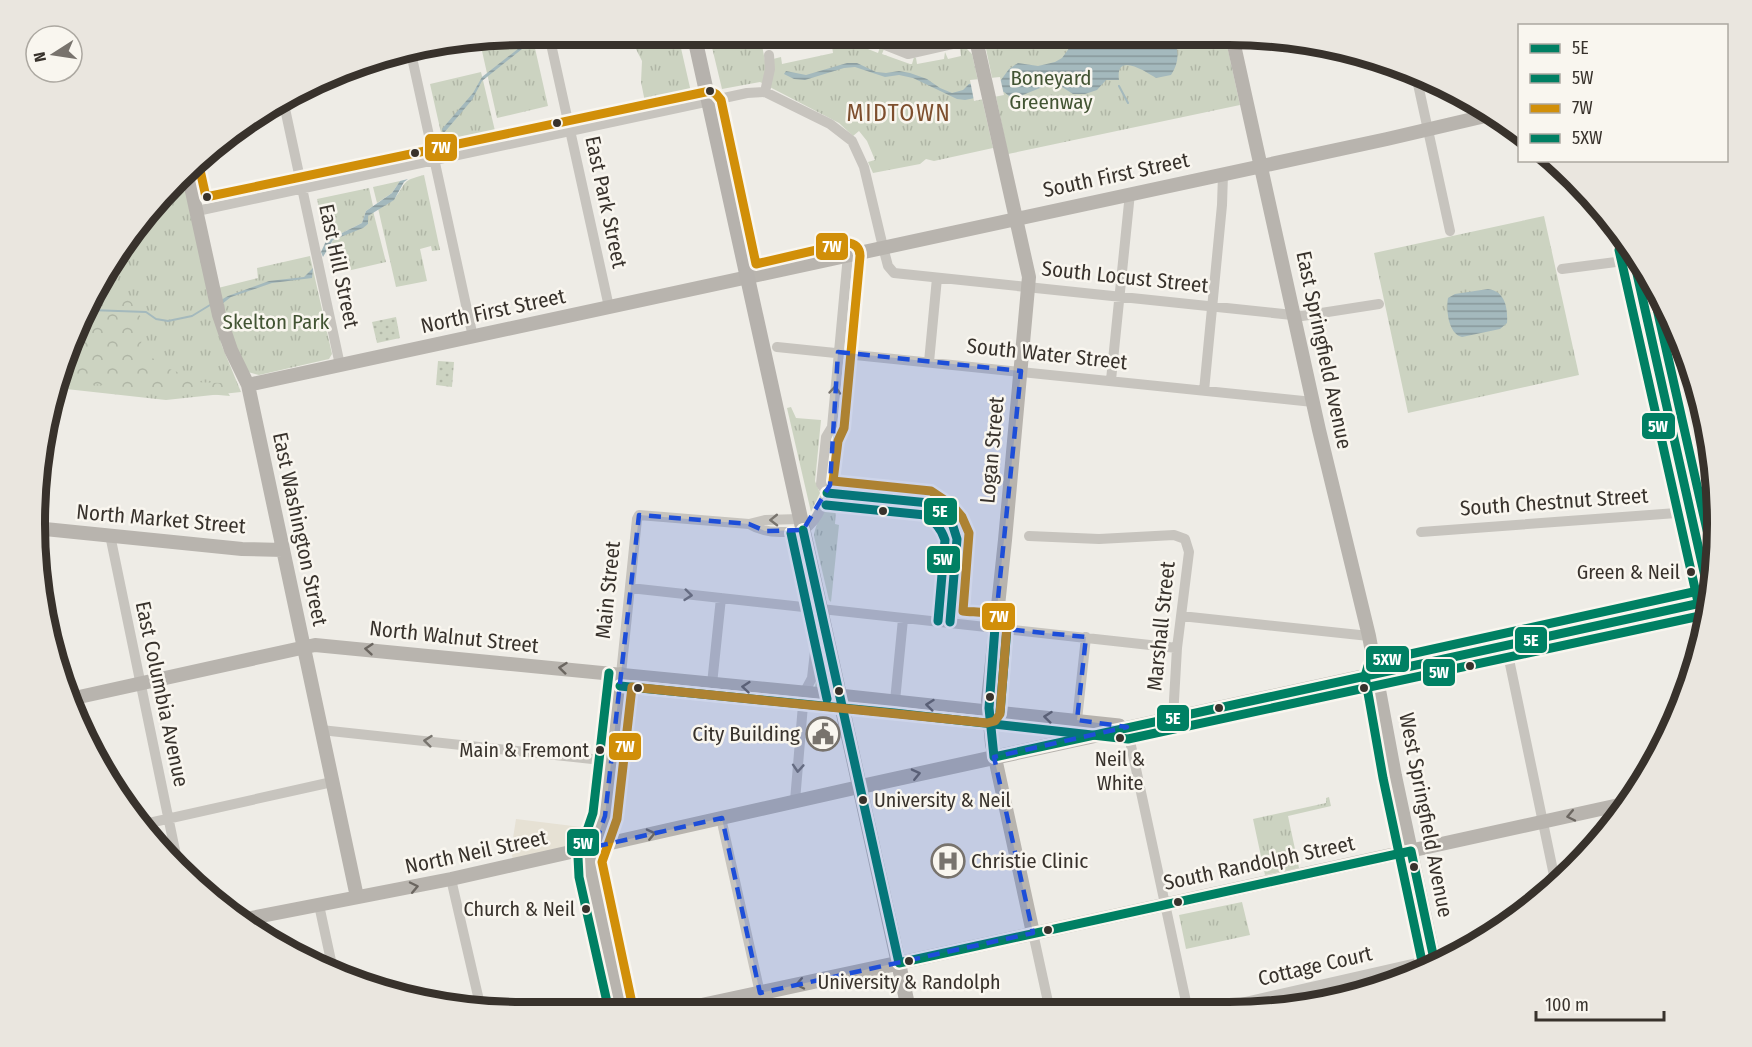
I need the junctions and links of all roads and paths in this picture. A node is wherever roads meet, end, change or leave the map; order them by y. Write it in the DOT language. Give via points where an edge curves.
graph roads {
  1 [pos="551,45"];
  2 [pos="696,45"];
  3 [pos="885,45"];
  4 [pos="946,45"];
  5 [pos="977,45"];
  6 [pos="1234,45"];
  7 [pos="769,56"];
  8 [pos="412,58"];
  9 [pos="1418,84"];
  10 [pos="765,92"];
  11 [pos="709,103"];
  12 [pos="285,109"];
  13 [pos="1481,117"];
  14 [pos="1428,130"];
  15 [pos="571,132"];
  16 [pos="435,161"];
  17 [pos="1261,166"];
  18 [pos="1223,174"];
  19 [pos="190,181"];
  20 [pos="302,189"];
  21 [pos="1130,194"];
  22 [pos="197,211"];
  23 [pos="1016,219"];
  24 [pos="1450,231"];
  25 [pos="883,247"];
  26 [pos="848,255"];
  27 [pos="1625,257"];
  28 [pos="1562,269"];
  29 [pos="747,278"];
  30 [pos="937,278"];
  31 [pos="1640,280"];
  32 [pos="1029,287"];
  33 [pos="1120,297"];
  34 [pos="1379,304"];
  35 [pos="1212,306"];
  36 [pos="609,307"];
  37 [pos="1294,315"];
  38 [pos="473,337"];
  39 [pos="777,346"];
  40 [pos="838,352"];
  41 [pos="929,362"];
  42 [pos="340,365"];
  43 [pos="1021,371"];
  44 [pos="1111,380"];
  45 [pos="248,385"];
  46 [pos="1204,391"];
  47 [pos="1313,402"];
  48 [pos="1690,512"];
  49 [pos="802,524"];
  50 [pos="45,529"];
  51 [pos="1421,532"];
  52 [pos="110,535"];
  53 [pos="1029,536"];
  54 [pos="283,550"];
  55 [pos="1704,574"];
  56 [pos="630,588"];
  57 [pos="721,598"];
  58 [pos="1700,602"];
  59 [pos="820,610"];
  60 [pos="1181,616"];
  61 [pos="903,619"];
  62 [pos="995,627"];
  63 [pos="1369,636"];
  64 [pos="1086,637"];
  65 [pos="1506,645"];
  66 [pos="304,646"];
  67 [pos="1177,648"];
  68 [pos="621,674"];
  69 [pos="1377,674"];
  70 [pos="140,684"];
  71 [pos="712,684"];
  72 [pos="804,693"];
  73 [pos="839,696"];
  74 [pos="77,697"];
  75 [pos="894,701"];
  76 [pos="988,711"];
  77 [pos="1173,718"];
  78 [pos="1077,720"];
  79 [pos="1127,727"];
  80 [pos="321,730"];
  81 [pos="994,757"];
  82 [pos="611,761"];
  83 [pos="332,782"];
  84 [pos="859,787"];
  85 [pos="795,801"];
  86 [pos="1614,806"];
  87 [pos="721,818"];
  88 [pos="168,819"];
  89 [pos="1543,822"];
  90 [pos="150,823"];
  91 [pos="594,847"];
  92 [pos="175,851"];
  93 [pos="1411,851"];
  94 [pos="1554,874"];
  95 [pos="451,879"];
  96 [pos="357,897"];
  97 [pos="319,905"];
  98 [pos="1165,905"];
  99 [pos="253,918"];
  100 [pos="1033,933"];
  101 [pos="1433,956"];
  102 [pos="331,962"];
  103 [pos="899,963"];
  104 [pos="1407,968"];
  105 [pos="760,993"];
  106 [pos="479,1000"];
  107 [pos="1251,1001"];
  108 [pos="619,1002"];
  109 [pos="718,1002"];
  110 [pos="762,1002"];
  111 [pos="907,1002"];
  112 [pos="1048,1002"];
  113 [pos="1186,1002"];
  1 -- 15 [label="street, East Park Street"];
  2 -- 11 [label="main road"];
  3 -- 4 [label="street" via="908,54"];
  5 -- 23 [label="street, Logan Street"];
  6 -- 17 [label="street, East Springfield Avenue"];
  7 -- 10 [label="street"];
  8 -- 16 [label="street"];
  9 -- 14 [label="street"];
  10 -- 11 [label="street"];
  10 -- 25 [label="street" via="830,123 852,141 864,167"];
  11 -- 15 [label="street"];
  11 -- 29 [label="main road"];
  12 -- 20 [label="street, East Hill Street"];
  13 -- 14 [label="street, South First Street"];
  14 -- 17 [label="street, South First Street"];
  14 -- 24 [label="street"];
  15 -- 16 [label="street"];
  15 -- 36 [label="street, East Park Street"];
  16 -- 20 [label="street"];
  16 -- 38 [label="street"];
  17 -- 18 [label="street, South First Street"];
  17 -- 37 [label="street, East Springfield Avenue"];
  18 -- 21 [label="street, South First Street"];
  18 -- 35 [label="street"];
  19 -- 22 [label="street, East Washington Street"];
  20 -- 22 [label="street"];
  20 -- 42 [label="street, East Hill Street"];
  21 -- 23 [label="street, South First Street"];
  21 -- 33 [label="street"];
  22 -- 45 [label="street, East Washington Street" via="225,335"];
  23 -- 25 [label="street, South First Street"];
  23 -- 32 [label="street, Logan Street"];
  25 -- 26 [label="street, South First Street"];
  25 -- 30 [label="street, South Locust Street" via="894,273"];
  26 -- 29 [label="street, South First Street"];
  26 -- 40 [label="street"];
  27 -- 28 [label="street"];
  29 -- 36 [label="street, North First Street"];
  29 -- 49 [label="main road"];
  30 -- 32 [label="street, South Locust Street"];
  30 -- 41 [label="street"];
  31 -- 48 [label="street"];
  32 -- 33 [label="street, South Locust Street"];
  32 -- 43 [label="street, Logan Street"];
  33 -- 35 [label="street, South Locust Street"];
  33 -- 44 [label="street"];
  34 -- 37 [label="street, South Locust Street"];
  35 -- 37 [label="street, South Locust Street"];
  35 -- 46 [label="street"];
  36 -- 38 [label="street, North First Street"];
  37 -- 47 [label="street, East Springfield Avenue"];
  38 -- 42 [label="street, North First Street"];
  39 -- 40 [label="street, South Water Street"];
  40 -- 41 [label="street, South Water Street"];
  49 -- 40 [label="street, one-way" via="814,518 830,485"];
  41 -- 43 [label="street, South Water Street"];
  42 -- 45 [label="street, North First Street"];
  43 -- 44 [label="street, South Water Street"];
  43 -- 62 [label="street, Logan Street"];
  44 -- 46 [label="street, South Water Street"];
  45 -- 54 [label="street, East Washington Street"];
  46 -- 47 [label="street, South Water Street"];
  47 -- 63 [label="street, East Springfield Avenue"];
  48 -- 51 [label="street, South Chestnut Street"];
  48 -- 55 [label="street"];
  49 -- 56 [label="street, Main Street" via="791,532 765,531 749,524 639,515"];
  49 -- 59 [label="main road"];
  50 -- 52 [label="street, North Market Street"];
  52 -- 54 [label="street, North Market Street"];
  52 -- 70 [label="street, East Columbia Avenue"];
  53 -- 60 [label="street, Marshall Street" via="1099,539 1174,535 1185,539 1189,552"];
  54 -- 66 [label="street, East Washington Street"];
  56 -- 57 [label="street, one-way"];
  56 -- 68 [label="street, Main Street"];
  57 -- 59 [label="street"];
  57 -- 71 [label="street"];
  58 -- 65 [label="main road"];
  59 -- 61 [label="street"];
  59 -- 72 [label="street" via="812,678"];
  59 -- 73 [label="main road"];
  60 -- 63 [label="street"];
  60 -- 67 [label="street, Marshall Street"];
  61 -- 62 [label="street"];
  61 -- 75 [label="street"];
  62 -- 64 [label="street"];
  62 -- 76 [label="street, Logan Street"];
  63 -- 69 [label="street, East Springfield Avenue"];
  64 -- 67 [label="street"];
  64 -- 78 [label="street"];
  65 -- 69 [label="main road"];
  65 -- 89 [label="street"];
  68 -- 66 [label="street, North Walnut Street, one-way"];
  66 -- 70 [label="street, North Walnut Street"];
  66 -- 80 [label="street, East Washington Street"];
  67 -- 77 [label="street, Marshall Street"];
  68 -- 71 [label="street, North Walnut Street"];
  68 -- 82 [label="street, Main Street"];
  69 -- 77 [label="main road"];
  69 -- 93 [label="street, West Springfield Avenue"];
  70 -- 74 [label="street, North Walnut Street"];
  70 -- 88 [label="street, East Columbia Avenue"];
  72 -- 71 [label="street, North Walnut Street, one-way"];
  72 -- 73 [label="street, North Walnut Street"];
  72 -- 85 [label="street, one-way"];
  73 -- 75 [label="main road"];
  73 -- 84 [label="main road"];
  76 -- 75 [label="main road, one-way"];
  78 -- 76 [label="main road, one-way"];
  76 -- 81 [label="street, Logan Street"];
  77 -- 79 [label="main road"];
  78 -- 79 [label="main road"];
  79 -- 81 [label="main road"];
  79 -- 98 [label="street"];
  82 -- 80 [label="street, one-way"];
  80 -- 83 [label="street, East Washington Street"];
  84 -- 81 [label="main road, one-way"];
  81 -- 100 [label="street, Logan Street"];
  82 -- 91 [label="street, Main Street" via="605,816"];
  83 -- 88 [label="street"];
  83 -- 96 [label="street, East Washington Street"];
  84 -- 85 [label="street, North Neil Street"];
  84 -- 103 [label="main road"];
  85 -- 87 [label="street, North Neil Street"];
  86 -- 89 [label="street, South Randolph Street, one-way"];
  91 -- 87 [label="street, North Neil Street, one-way"];
  87 -- 105 [label="street"];
  88 -- 90 [label="street"];
  88 -- 92 [label="street, East Columbia Avenue"];
  89 -- 93 [label="street, South Randolph Street"];
  89 -- 94 [label="street"];
  91 -- 95 [label="street, North Neil Street"];
  91 -- 108 [label="street, Main Street" via="591,874"];
  93 -- 98 [label="street, South Randolph Street"];
  93 -- 101 [label="street, West Springfield Avenue"];
  96 -- 95 [label="street, North Neil Street, one-way"];
  95 -- 106 [label="street"];
  96 -- 97 [label="street, North Neil Street"];
  97 -- 99 [label="street, North Neil Street"];
  97 -- 102 [label="street"];
  98 -- 100 [label="street, South Randolph Street"];
  98 -- 113 [label="street"];
  100 -- 103 [label="street, South Randolph Street"];
  100 -- 112 [label="street"];
  103 -- 105 [label="main road, one-way"];
  103 -- 111 [label="main road"];
  104 -- 107 [label="street, Cottage Court"];
  105 -- 109 [label="main road"];
  105 -- 110 [label="street"];
}
